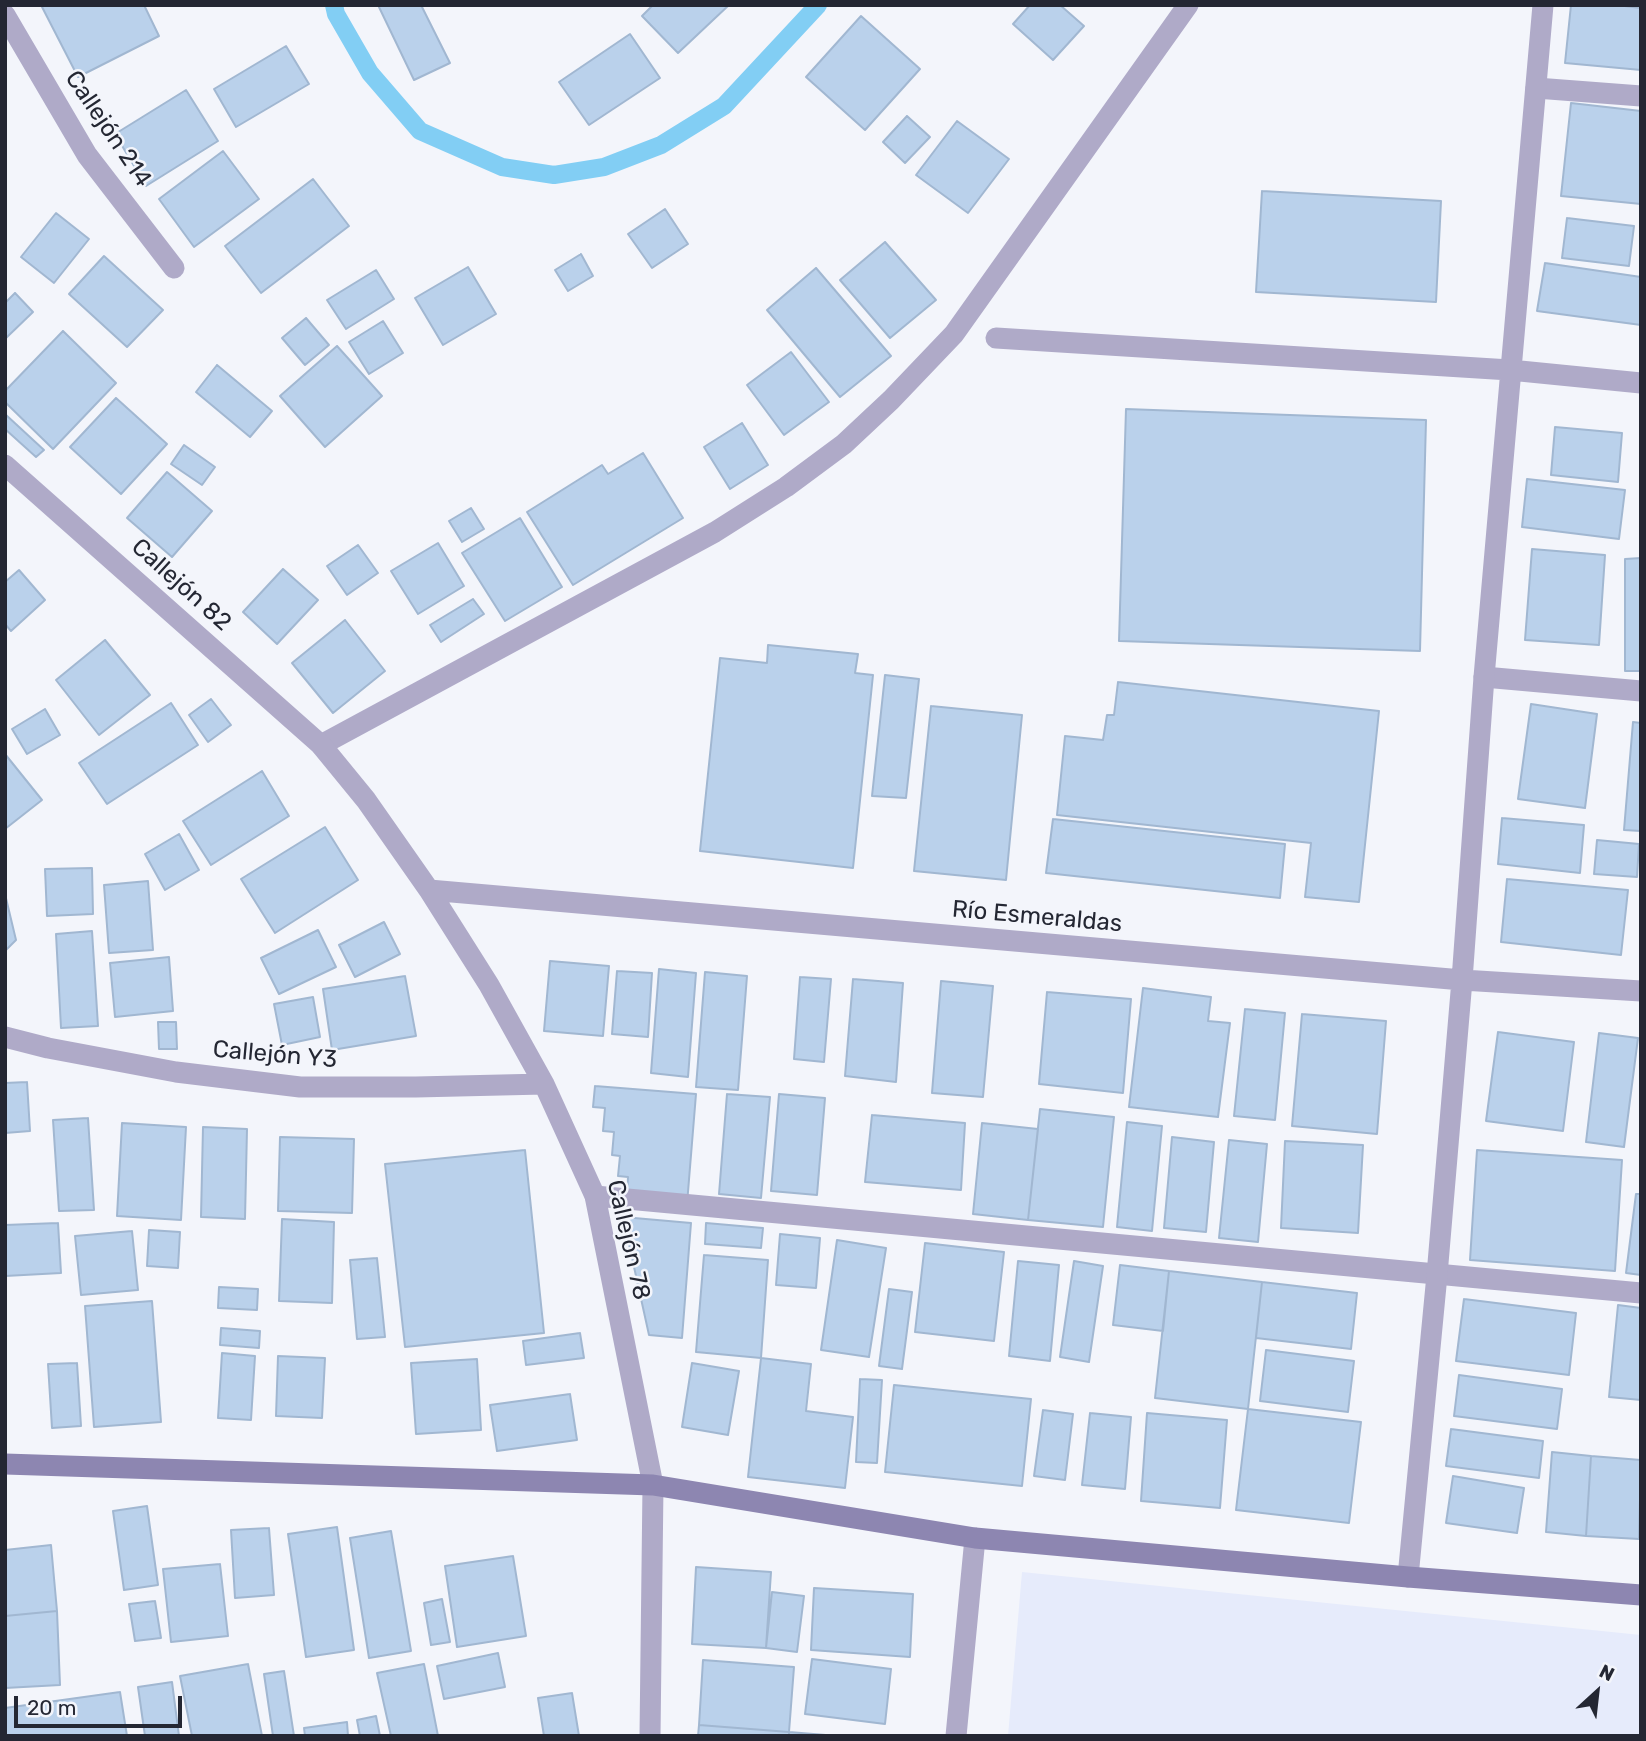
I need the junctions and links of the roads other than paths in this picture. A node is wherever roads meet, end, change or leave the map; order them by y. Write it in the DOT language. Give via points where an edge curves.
graph roads {
  1 [pos="1188,5"];
  2 [pos="1543,5"];
  3 [pos="5,15"];
  4 [pos="1536,88"];
  5 [pos="1641,96"];
  6 [pos="174,268"];
  7 [pos="996,338"];
  8 [pos="1510,370"];
  9 [pos="1641,383"];
  10 [pos="5,465"];
  11 [pos="1484,677"];
  12 [pos="1641,691"];
  13 [pos="321,745"];
  14 [pos="429,890"];
  15 [pos="1462,980"];
  16 [pos="1641,991"];
  17 [pos="5,1037"];
  18 [pos="544,1084"];
  19 [pos="595,1196"];
  20 [pos="1437,1275"];
  21 [pos="1641,1293"];
  22 [pos="5,1464"];
  23 [pos="653,1485"];
  24 [pos="975,1538"];
  25 [pos="1408,1577"];
  26 [pos="1641,1595"];
  27 [pos="650,1736"];
  28 [pos="956,1736"];
  1 -- 13 [label="street" via="954,334 844,444 715,532"];
  2 -- 4 [label="street"];
  3 -- 6 [label="street, Callejón 214" via="87,155"];
  4 -- 5 [label="street"];
  4 -- 8 [label="street"];
  7 -- 8 [label="street"];
  8 -- 9 [label="street"];
  8 -- 11 [label="street"];
  10 -- 13 [label="street, Callejón 82"];
  11 -- 12 [label="street"];
  11 -- 15 [label="street"];
  13 -- 14 [label="street, Callejón 78"];
  14 -- 15 [label="street, Río Esmeraldas"];
  14 -- 18 [label="street, Callejón 78"];
  15 -- 16 [label="street, Río Esmeraldas"];
  15 -- 20 [label="street"];
  17 -- 18 [label="street, Callejón Y3" via="176,1072 300,1087"];
  18 -- 19 [label="street, Callejón 78"];
  19 -- 20 [label="street"];
  19 -- 23 [label="street, Callejón 78"];
  20 -- 21 [label="street"];
  20 -- 25 [label="street"];
  22 -- 23 [label="street"];
  23 -- 24 [label="street"];
  23 -- 27 [label="street, Callejón 78"];
  24 -- 25 [label="street"];
  24 -- 28 [label="street"];
  25 -- 26 [label="street"];
}
